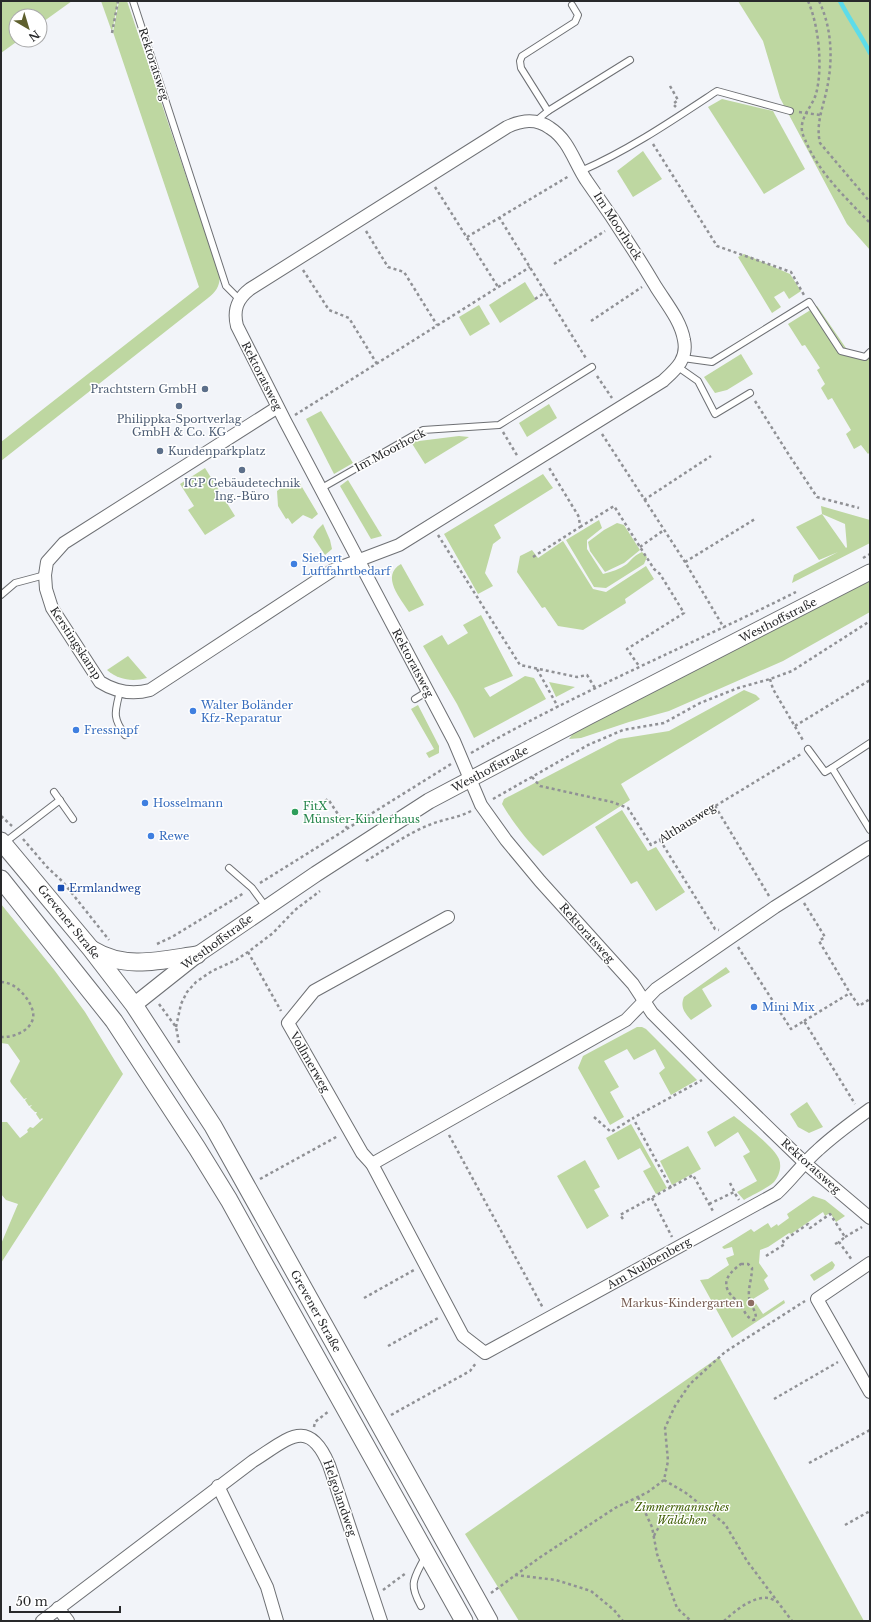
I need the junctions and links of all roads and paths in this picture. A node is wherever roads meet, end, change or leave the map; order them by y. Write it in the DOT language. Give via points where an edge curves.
graph roads {
  1 [pos="118,1"];
  2 [pos="133,1"];
  3 [pos="808,1"];
  4 [pos="819,1"];
  5 [pos="572,5"];
  6 [pos="112,33"];
  7 [pos="630,60"];
  8 [pos="670,86"];
  9 [pos="548,111"];
  10 [pos="790,111"];
  11 [pos="806,113"];
  12 [pos="681,114"];
  13 [pos="820,115"];
  14 [pos="536,122"];
  15 [pos="647,136"];
  16 [pos="581,171"];
  17 [pos="428,177"];
  18 [pos="870,202"];
  19 [pos="499,217"];
  20 [pos="359,221"];
  21 [pos="617,223"];
  22 [pos="870,223"];
  23 [pos="467,237"];
  24 [pos="297,259"];
  25 [pos="554,264"];
  26 [pos="530,266"];
  27 [pos="653,281"];
  28 [pos="498,287"];
  29 [pos="546,292"];
  30 [pos="239,299"];
  31 [pos="535,299"];
  32 [pos="809,302"];
  33 [pos="591,321"];
  34 [pos="437,325"];
  35 [pos="870,352"];
  36 [pos="681,362"];
  37 [pos="377,364"];
  38 [pos="592,367"];
  39 [pos="750,393"];
  40 [pos="278,407"];
  41 [pos="618,409"];
  42 [pos="285,421"];
  43 [pos="595,423"];
  44 [pos="499,425"];
  45 [pos="542,456"];
  46 [pos="711,456"];
  47 [pos="524,467"];
  48 [pos="320,489"];
  49 [pos="644,500"];
  50 [pos="859,508"];
  51 [pos="755,519"];
  52 [pos="432,525"];
  53 [pos="580,527"];
  54 [pos="664,530"];
  55 [pos="640,547"];
  56 [pos="870,554"];
  57 [pos="533,557"];
  58 [pos="358,559"];
  59 [pos="856,561"];
  60 [pos="685,562"];
  61 [pos="870,572"];
  62 [pos="45,575"];
  63 [pos="800,590"];
  64 [pos="1,594"];
  65 [pos="870,621"];
  66 [pos="724,628"];
  67 [pos="639,666"];
  68 [pos="536,668"];
  69 [pos="770,679"];
  70 [pos="870,680"];
  71 [pos="596,688"];
  72 [pos="120,691"];
  73 [pos="428,691"];
  74 [pos="415,699"];
  75 [pos="558,707"];
  76 [pos="795,726"];
  77 [pos="126,735"];
  78 [pos="870,743"];
  79 [pos="808,749"];
  80 [pos="461,759"];
  81 [pos="832,768"];
  82 [pos="532,777"];
  83 [pos="470,780"];
  84 [pos="54,792"];
  85 [pos="60,800"];
  86 [pos="325,801"];
  87 [pos="481,805"];
  88 [pos="715,806"];
  89 [pos="1,816"];
  90 [pos="74,819"];
  91 [pos="347,828"];
  92 [pos="870,830"];
  93 [pos="17,832"];
  94 [pos="660,840"];
  95 [pos="2,842"];
  96 [pos="870,847"];
  97 [pos="364,862"];
  98 [pos="229,868"];
  99 [pos="1,878"];
  100 [pos="325,887"];
  101 [pos="252,888"];
  102 [pos="798,892"];
  103 [pos="266,907"];
  104 [pos="775,907"];
  105 [pos="448,917"];
  106 [pos="731,936"];
  107 [pos="108,938"];
  108 [pos="153,946"];
  109 [pos="92,949"];
  110 [pos="248,952"];
  111 [pos="197,955"];
  112 [pos="1,982"];
  113 [pos="850,993"];
  114 [pos="870,999"];
  115 [pos="645,1001"];
  116 [pos="134,1005"];
  117 [pos="114,1021"];
  118 [pos="804,1021"];
  119 [pos="288,1023"];
  120 [pos="176,1027"];
  121 [pos="1,1037"];
  122 [pos="713,1074"];
  123 [pos="866,1112"];
  124 [pos="594,1117"];
  125 [pos="633,1118"];
  126 [pos="443,1124"];
  127 [pos="349,1130"];
  128 [pos="805,1163"];
  129 [pos="372,1164"];
  130 [pos="256,1181"];
  131 [pos="730,1183"];
  132 [pos="670,1188"];
  133 [pos="734,1192"];
  134 [pos="652,1198"];
  135 [pos="709,1204"];
  136 [pos="745,1211"];
  137 [pos="623,1219"];
  138 [pos="867,1221"];
  139 [pos="720,1224"];
  140 [pos="846,1238"];
  141 [pos="839,1242"];
  142 [pos="835,1244"];
  143 [pos="678,1247"];
  144 [pos="766,1256"];
  145 [pos="870,1263"];
  146 [pos="424,1264"];
  147 [pos="859,1270"];
  148 [pos="749,1297"];
  149 [pos="364,1298"];
  150 [pos="817,1299"];
  151 [pos="450,1312"];
  152 [pos="549,1319"];
  153 [pos="388,1346"];
  154 [pos="485,1353"];
  155 [pos="849,1356"];
  156 [pos="870,1392"];
  157 [pos="774,1399"];
  158 [pos="333,1408"];
  159 [pos="388,1416"];
  160 [pos="870,1430"];
  161 [pos="310,1437"];
  162 [pos="809,1463"];
  163 [pos="664,1480"];
  164 [pos="218,1486"];
  165 [pos="638,1497"];
  166 [pos="706,1508"];
  167 [pos="870,1511"];
  168 [pos="845,1525"];
  169 [pos="654,1537"];
  170 [pos="426,1554"];
  171 [pos="412,1569"];
  172 [pos="515,1575"];
  173 [pos="489,1594"];
  174 [pos="373,1596"];
  175 [pos="779,1602"];
  176 [pos="421,1606"];
  177 [pos="58,1608"];
  178 [pos="42,1621"];
  179 [pos="68,1621"];
  180 [pos="277,1621"];
  181 [pos="381,1621"];
  182 [pos="464,1621"];
  183 [pos="489,1621"];
  184 [pos="623,1621"];
  185 [pos="690,1621"];
  186 [pos="724,1621"];
  187 [pos="792,1621"];
  1 -- 6 [label="path"];
  2 -- 30 [label="lane, Rektoratsweg" via="226,286"];
  3 -- 11 [label="path" via="818,36 818,72 816,94"];
  4 -- 13 [label="path" via="827,24 830,44 828,83"];
  5 -- 9 [label="lane" via="578,15 575,22 522,56 520,62 521,68"];
  7 -- 9 [label="lane"];
  8 -- 12 [label="path" via="678,100 673,104"];
  9 -- 14 [label="lane"];
  10 -- 12 [label="lane" via="717,91"];
  11 -- 13 [label="path"];
  11 -- 22 [label="path" via="802,131 811,154 824,174"];
  12 -- 15 [label="lane"];
  13 -- 18 [label="path" via="817,133 820,143"];
  14 -- 16 [label="street, Im Moorhock" via="549,127 559,135"];
  14 -- 17 [label="street, Im Moorhock" via="526,120 507,127"];
  15 -- 16 [label="lane"];
  15 -- 32 [label="path" via="717,246 790,272"];
  16 -- 19 [label="path" via="564,178"];
  16 -- 21 [label="street, Im Moorhock"];
  17 -- 20 [label="street, Im Moorhock"];
  17 -- 23 [label="path"];
  19 -- 23 [label="path"];
  19 -- 26 [label="path"];
  20 -- 24 [label="street, Im Moorhock"];
  20 -- 34 [label="path" via="388,267 404,272"];
  21 -- 25 [label="path"];
  21 -- 27 [label="street, Im Moorhock"];
  23 -- 28 [label="path"];
  24 -- 30 [label="street, Im Moorhock"];
  24 -- 37 [label="path" via="329,310 349,318"];
  26 -- 28 [label="path"];
  26 -- 29 [label="path"];
  27 -- 33 [label="path"];
  27 -- 36 [label="street, Im Moorhock" via="682,330 684,341"];
  28 -- 34 [label="path"];
  29 -- 31 [label="path"];
  29 -- 38 [label="path"];
  30 -- 40 [label="street, Rektoratsweg" via="235,310 237,326"];
  32 -- 35 [label="lane" via="841,351 865,356"];
  32 -- 36 [label="lane" via="712,362"];
  34 -- 37 [label="path"];
  36 -- 39 [label="lane" via="698,381 716,414"];
  36 -- 41 [label="street" via="663,381"];
  37 -- 42 [label="path"];
  38 -- 41 [label="path"];
  38 -- 44 [label="lane, Im Moorhock"];
  39 -- 50 [label="path" via="817,497"];
  40 -- 42 [label="street, Rektoratsweg"];
  40 -- 62 [label="street, Kerstingskamp" via="64,542 47,562"];
  41 -- 43 [label="street"];
  42 -- 48 [label="street, Rektoratsweg"];
  43 -- 45 [label="street"];
  43 -- 49 [label="path"];
  44 -- 47 [label="path"];
  44 -- 48 [label="lane, Im Moorhock" via="424,430"];
  45 -- 47 [label="street"];
  45 -- 53 [label="path" via="579,517"];
  46 -- 49 [label="path"];
  47 -- 52 [label="street"];
  48 -- 58 [label="street, Rektoratsweg"];
  49 -- 54 [label="path"];
  51 -- 60 [label="path"];
  52 -- 58 [label="street" via="399,545"];
  52 -- 68 [label="path" via="520,665"];
  53 -- 55 [label="path" via="614,506"];
  53 -- 57 [label="path"];
  54 -- 55 [label="path"];
  54 -- 60 [label="path"];
  55 -- 67 [label="path" via="684,613 627,649"];
  56 -- 59 [label="path"];
  58 -- 72 [label="street, Kerstingskamp" via="333,570 150,690 134,693"];
  58 -- 73 [label="street, Rektoratsweg"];
  60 -- 66 [label="path"];
  61 -- 83 [label="street, Westhoffstraße"];
  62 -- 64 [label="lane" via="15,583"];
  62 -- 72 [label="street, Kerstingskamp" via="52,608 100,682"];
  63 -- 66 [label="path"];
  65 -- 69 [label="path" via="792,671"];
  66 -- 67 [label="path"];
  67 -- 71 [label="path"];
  68 -- 71 [label="path" via="577,678 587,675"];
  68 -- 75 [label="path"];
  69 -- 76 [label="path" via="773,689"];
  69 -- 82 [label="path" via="700,703 664,723 623,730 588,745"];
  70 -- 76 [label="path"];
  71 -- 75 [label="path"];
  72 -- 77 [label="lane" via="115,712 118,724"];
  73 -- 74 [label="lane"];
  73 -- 80 [label="street, Rektoratsweg"];
  75 -- 80 [label="path"];
  76 -- 79 [label="path"];
  78 -- 81 [label="lane"];
  79 -- 81 [label="lane" via="825,772"];
  79 -- 88 [label="path, Althausweg"];
  80 -- 83 [label="street, Rektoratsweg"];
  80 -- 91 [label="path"];
  81 -- 92 [label="lane"];
  82 -- 87 [label="path"];
  82 -- 94 [label="path, Althausweg" via="540,786 628,808 651,846"];
  83 -- 87 [label="street, Rektoratsweg"];
  83 -- 103 [label="street, Westhoffstraße" via="411,813"];
  84 -- 85 [label="lane"];
  85 -- 90 [label="lane"];
  85 -- 93 [label="lane"];
  86 -- 91 [label="path" via="328,799"];
  87 -- 97 [label="path" via="460,816 427,826"];
  87 -- 115 [label="street, Rektoratsweg" via="540,881 633,984"];
  88 -- 94 [label="path, Althausweg"];
  88 -- 104 [label="path"];
  89 -- 93 [label="path"];
  91 -- 101 [label="path"];
  93 -- 95 [label="lane"];
  93 -- 107 [label="path" via="63,882"];
  94 -- 106 [label="path" via="715,929"];
  95 -- 109 [label="main road, Grevener Straße"];
  96 -- 102 [label="street"];
  98 -- 101 [label="lane"];
  99 -- 117 [label="main road, Grevener Straße"];
  100 -- 110 [label="path"];
  101 -- 103 [label="lane"];
  101 -- 108 [label="path"];
  102 -- 104 [label="street"];
  102 -- 113 [label="path" via="825,938 820,941"];
  103 -- 111 [label="street, Westhoffstraße"];
  104 -- 106 [label="street"];
  105 -- 119 [label="street, Vollmerweg" via="314,991"];
  106 -- 115 [label="street" via="656,988"];
  106 -- 118 [label="path" via="791,1029"];
  109 -- 111 [label="main road" via="112,958 131,962"];
  109 -- 116 [label="main road, Grevener Straße"];
  110 -- 119 [label="path"];
  110 -- 120 [label="path" via="196,982 181,1004"];
  111 -- 116 [label="street, Westhoffstraße"];
  112 -- 121 [label="path" via="7,982 20,990 33,1013 32,1022 21,1034 8,1038"];
  113 -- 114 [label="path" via="859,1006"];
  113 -- 118 [label="path"];
  115 -- 122 [label="street, Rektoratsweg" via="652,1013"];
  115 -- 126 [label="street" via="626,1020"];
  116 -- 117 [label="main road"];
  116 -- 183 [label="main road, Grevener Straße" via="213,1126"];
  117 -- 170 [label="main road, Grevener Straße" via="229,1200"];
  118 -- 123 [label="path"];
  119 -- 127 [label="street, Vollmerweg"];
  122 -- 125 [label="path"];
  122 -- 128 [label="street, Rektoratsweg"];
  123 -- 128 [label="street" via="818,1149"];
  124 -- 125 [label="path" via="611,1132"];
  125 -- 132 [label="path"];
  126 -- 129 [label="street"];
  126 -- 152 [label="path"];
  127 -- 129 [label="street, Vollmerweg" via="362,1153"];
  127 -- 130 [label="path"];
  128 -- 136 [label="street, Am Nubbenberg" via="792,1179 776,1192"];
  128 -- 138 [label="street, Rektoratsweg"];
  129 -- 146 [label="street, Vollmerweg"];
  131 -- 133 [label="path"];
  132 -- 134 [label="path"];
  132 -- 135 [label="path" via="693,1175"];
  133 -- 135 [label="path"];
  133 -- 136 [label="path"];
  134 -- 137 [label="path" via="620,1215"];
  134 -- 143 [label="path"];
  135 -- 139 [label="path"];
  136 -- 139 [label="street, Am Nubbenberg"];
  138 -- 140 [label="path"];
  139 -- 143 [label="street, Am Nubbenberg"];
  140 -- 141 [label="path"];
  140 -- 144 [label="path" via="830,1214 810,1228 808,1224"];
  141 -- 142 [label="path"];
  141 -- 147 [label="path"];
  143 -- 152 [label="street, Am Nubbenberg"];
  145 -- 147 [label="street"];
  146 -- 149 [label="path"];
  146 -- 151 [label="street, Vollmerweg"];
  147 -- 150 [label="street"];
  148 -- 148 [label="path" via="752,1268 748,1264 741,1264 732,1270 726,1279 726,1286 753,1320 756,1319 756,1312"];
  150 -- 155 [label="street"];
  150 -- 163 [label="path" via="806,1301 725,1352 690,1384 674,1406 665,1428 668,1461"];
  151 -- 153 [label="path"];
  151 -- 154 [label="street, Vollmerweg" via="463,1336"];
  152 -- 154 [label="street, Am Nubbenberg"];
  154 -- 159 [label="path" via="470,1371"];
  155 -- 156 [label="street"];
  155 -- 157 [label="path"];
  158 -- 161 [label="path" via="315,1422"];
  160 -- 162 [label="path"];
  161 -- 164 [label="street" via="303,1435 286,1440"];
  161 -- 174 [label="street, Helgolandweg" via="318,1444 329,1465"];
  163 -- 165 [label="path"];
  163 -- 166 [label="path"];
  164 -- 177 [label="street"];
  164 -- 180 [label="street" via="267,1587"];
  165 -- 169 [label="path"];
  165 -- 172 [label="path" via="615,1508"];
  166 -- 169 [label="path" via="687,1510 671,1516 658,1527"];
  166 -- 175 [label="path" via="725,1524 747,1561"];
  167 -- 168 [label="path"];
  169 -- 185 [label="path" via="657,1554 677,1608"];
  170 -- 176 [label="lane" via="414,1580 414,1592"];
  170 -- 182 [label="main road, Grevener Straße"];
  171 -- 174 [label="path"];
  172 -- 173 [label="path"];
  172 -- 184 [label="path" via="556,1580 591,1591"];
  174 -- 181 [label="street, Helgolandweg"];
  175 -- 186 [label="path" via="768,1598 757,1600 737,1609"];
  175 -- 187 [label="path"];
  177 -- 178 [label="street"];
  177 -- 179 [label="street"];
}
